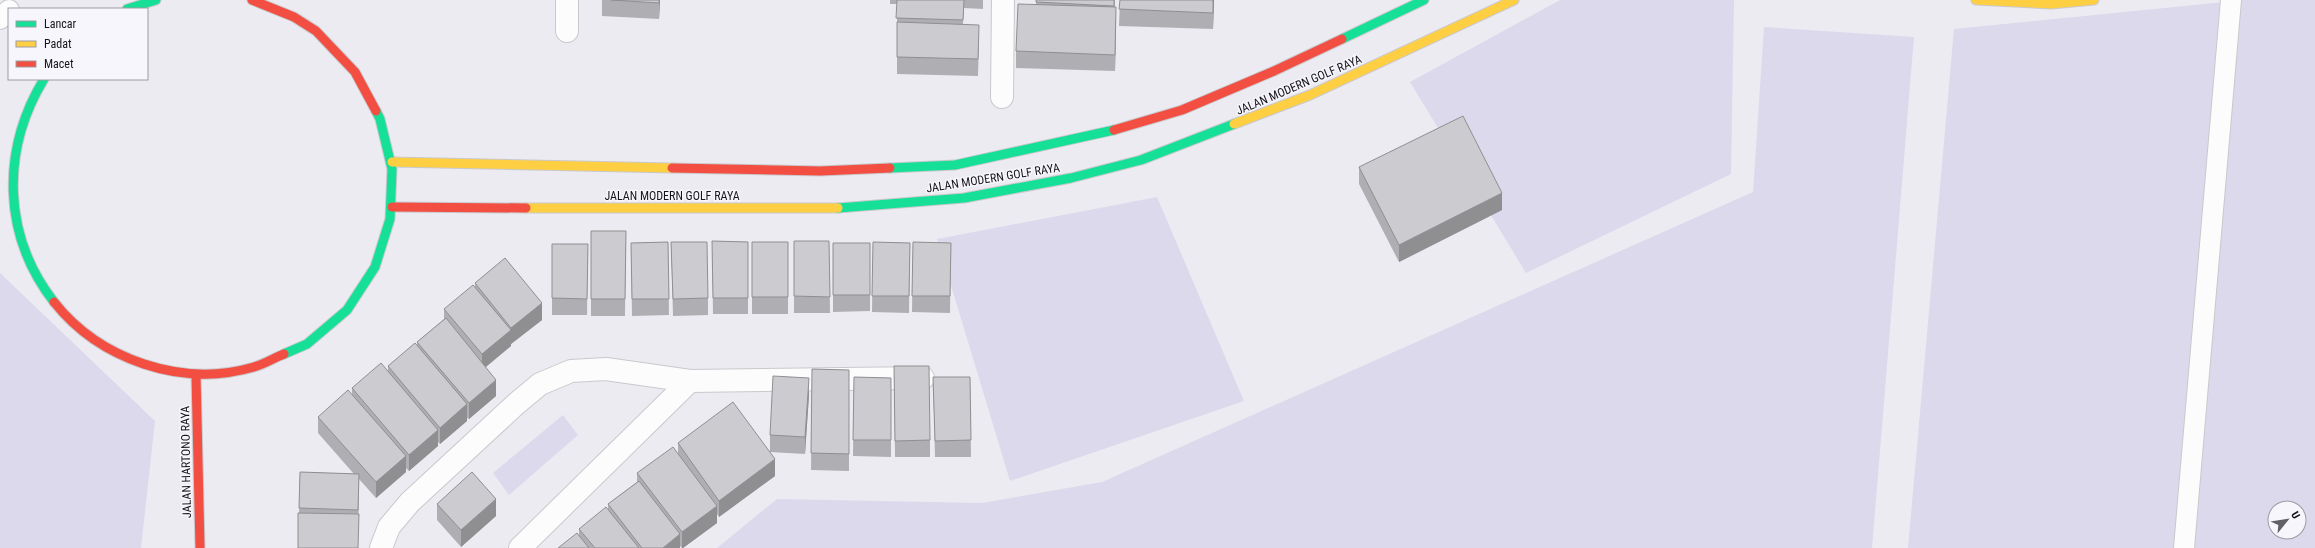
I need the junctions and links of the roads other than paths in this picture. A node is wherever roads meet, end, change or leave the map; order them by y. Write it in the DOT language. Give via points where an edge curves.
graph roads {
  1 [pos="19,0"];
  2 [pos="156,0"];
  3 [pos="252,0"];
  4 [pos="566,0"];
  5 [pos="1003,0"];
  6 [pos="1424,0"];
  7 [pos="1514,0"];
  8 [pos="1976,0"];
  9 [pos="2094,0"];
  10 [pos="2231,0"];
  11 [pos="10,8"];
  12 [pos="130,8"];
  13 [pos="8,10"];
  14 [pos="0,19"];
  15 [pos="567,31"];
  16 [pos="44,80"];
  17 [pos="1002,97"];
  18 [pos="392,162"];
  19 [pos="392,207"];
  20 [pos="196,375"];
  21 [pos="927,378"];
  22 [pos="690,381"];
  23 [pos="200,548"];
  24 [pos="381,548"];
  25 [pos="520,548"];
  26 [pos="2184,548"];
  1 -- 11 [label="lane"];
  2 -- 12 [label="street"];
  3 -- 18 [label="street" via="281,10 315,30 344,56 367,88 383,124"];
  4 -- 15 [label="street"];
  5 -- 17 [label="street"];
  6 -- 18 [label="street, JALAN MODERN GOLF RAYA" via="1274,71 1182,110 1099,134 955,165 820,172"];
  7 -- 19 [label="street, JALAN MODERN GOLF RAYA" via="1310,95 1141,160 1071,178 950,199 825,209"];
  8 -- 9 [label="street" via="1997,3 2079,3"];
  10 -- 26 [label="lane"];
  13 -- 14 [label="lane"];
  16 -- 20 [label="street" via="20,130 9,184 21,238 37,277 66,316 104,347 148,367"];
  18 -- 19 [label="street"];
  19 -- 20 [label="street" via="383,247 366,283 342,316 311,342 276,361 236,372"];
  20 -- 23 [label="street, JALAN HARTONO RAYA"];
  21 -- 22 [label="street"];
  22 -- 24 [label="street" via="606,369 571,370 540,384 410,502 389,527"];
  22 -- 25 [label="street"];
}
